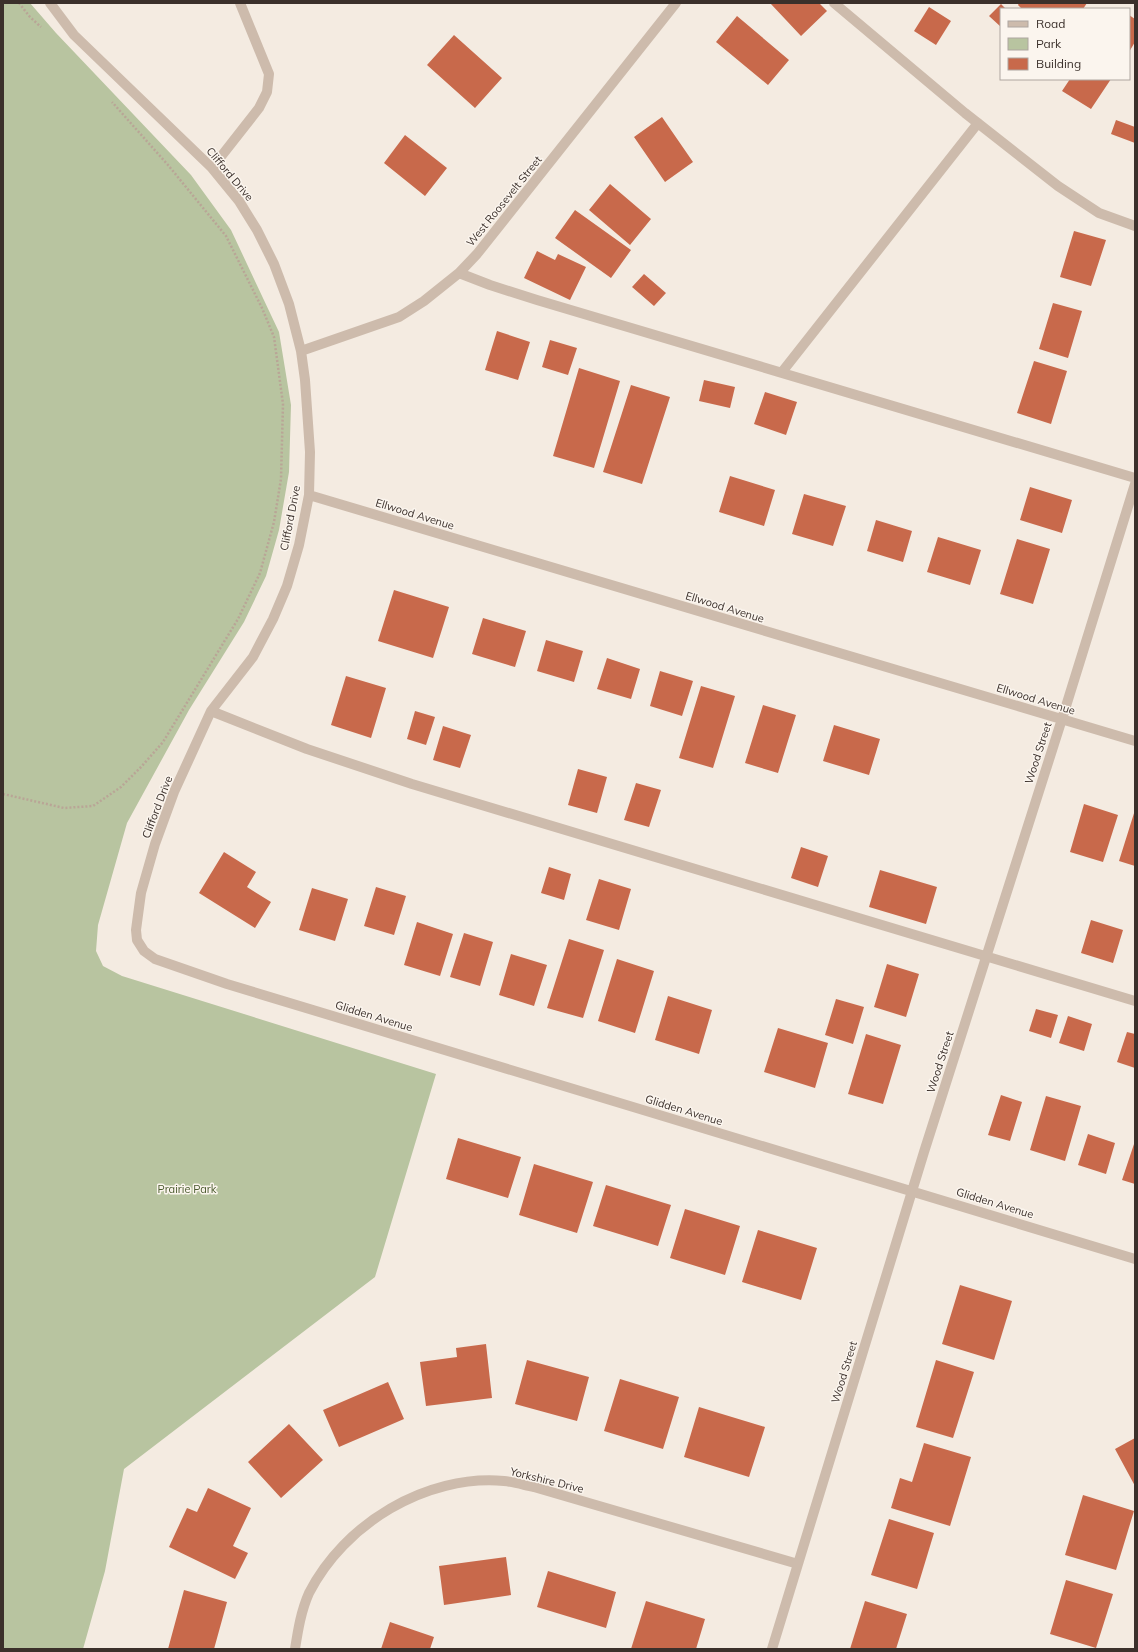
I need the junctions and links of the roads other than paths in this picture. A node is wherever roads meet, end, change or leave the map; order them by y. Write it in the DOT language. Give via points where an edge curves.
graph roads {
  1 [pos="50,3"];
  2 [pos="240,3"];
  3 [pos="676,3"];
  4 [pos="834,3"];
  5 [pos="978,123"];
  6 [pos="212,168"];
  7 [pos="1135,226"];
  8 [pos="459,273"];
  9 [pos="301,351"];
  10 [pos="782,372"];
  11 [pos="1135,478"];
  12 [pos="1135,484"];
  13 [pos="309,495"];
  14 [pos="211,711"];
  15 [pos="1062,719"];
  16 [pos="1135,741"];
  17 [pos="986,957"];
  18 [pos="227,984"];
  19 [pos="1135,1001"];
  20 [pos="912,1191"];
  21 [pos="1135,1259"];
  22 [pos="798,1564"];
  23 [pos="295,1649"];
  24 [pos="772,1649"];
  1 -- 6 [label="street, Clifford Drive" via="74,35"];
  2 -- 6 [label="street" via="269,74 267,92 259,108"];
  3 -- 8 [label="street, West Roosevelt Street" via="477,254"];
  4 -- 5 [label="street"];
  5 -- 7 [label="street" via="1058,186 1099,213"];
  5 -- 10 [label="street"];
  6 -- 9 [label="street, Clifford Drive" via="239,201 257,230 289,304"];
  8 -- 9 [label="street, West Roosevelt Street" via="399,317"];
  8 -- 10 [label="street" via="537,300"];
  9 -- 13 [label="street, Clifford Drive" via="306,380 310,448"];
  10 -- 11 [label="street"];
  12 -- 15 [label="street, Wood Street"];
  13 -- 14 [label="street, Clifford Drive" via="299,545 287,586 273,619 253,657"];
  13 -- 15 [label="street, Ellwood Avenue"];
  14 -- 17 [label="street" via="306,749 412,784"];
  14 -- 18 [label="street, Clifford Drive" via="174,792 155,844 141,893 136,930 137,940 144,951 155,959"];
  15 -- 16 [label="street, Ellwood Avenue"];
  15 -- 17 [label="street, Wood Street"];
  17 -- 19 [label="street"];
  17 -- 20 [label="street, Wood Street"];
  18 -- 20 [label="street, Glidden Avenue"];
  20 -- 21 [label="street, Glidden Avenue"];
  20 -- 22 [label="street, Wood Street"];
  22 -- 23 [label="street, Yorkshire Drive" via="534,1487 505,1481 479,1481 443,1486 401,1503 374,1519 348,1540 327,1564 309,1595 301,1616"];
  22 -- 24 [label="street, Wood Street"];
}
